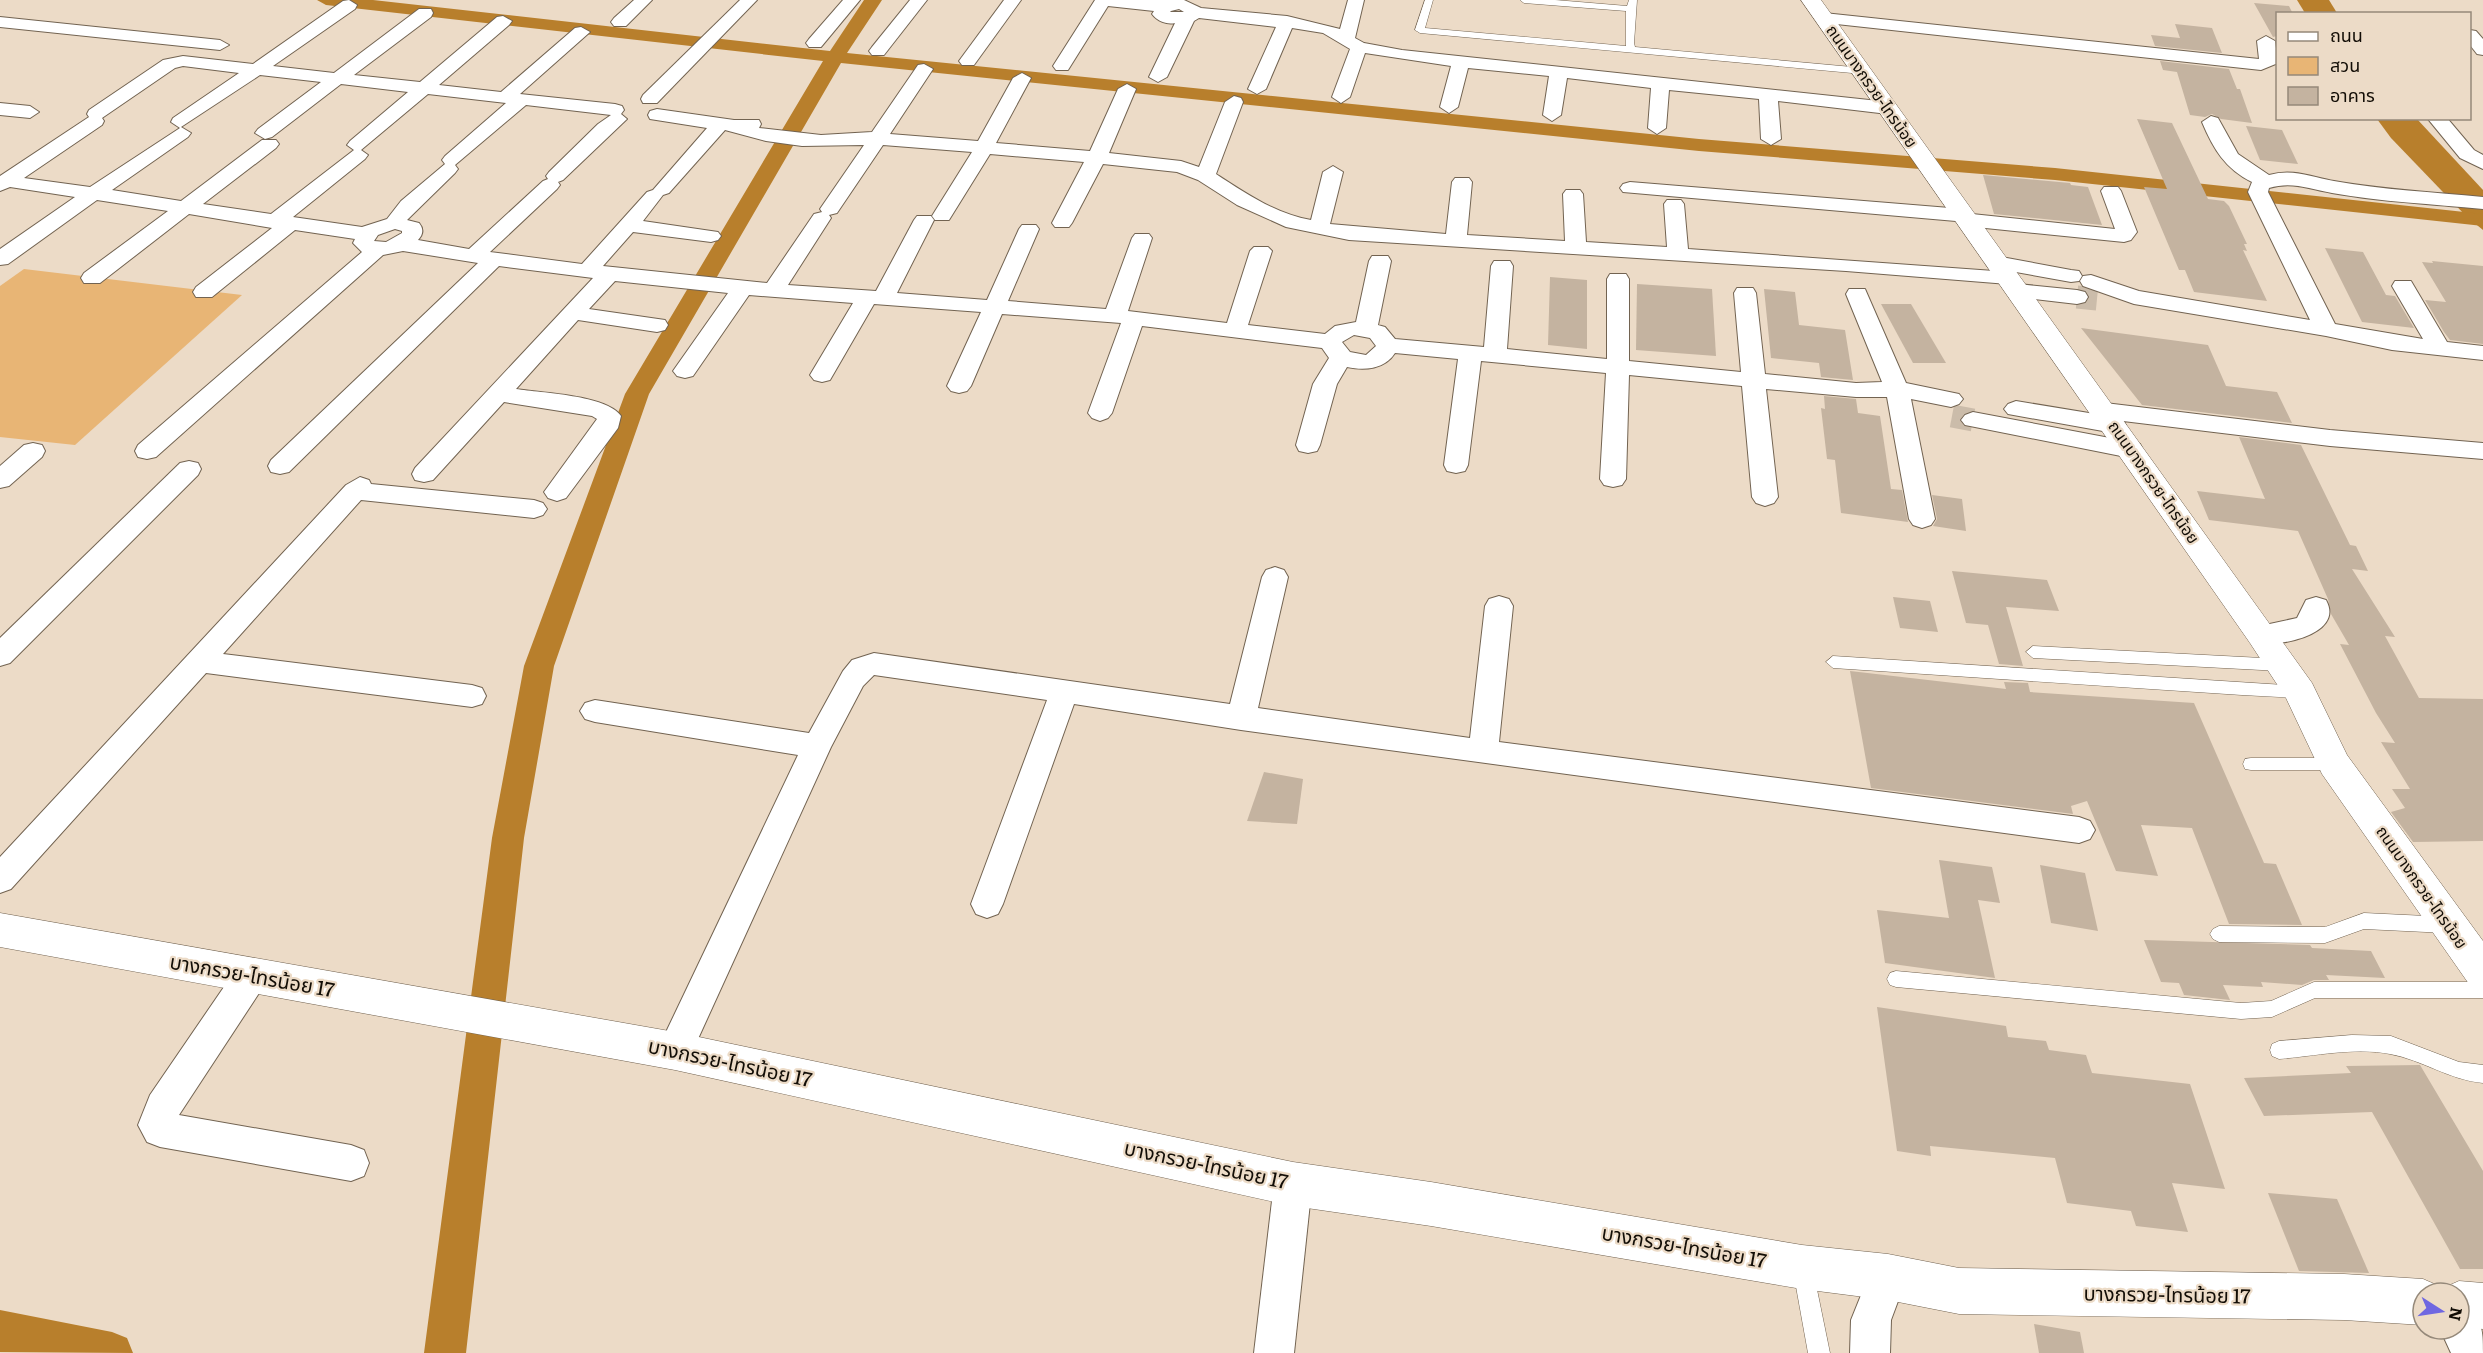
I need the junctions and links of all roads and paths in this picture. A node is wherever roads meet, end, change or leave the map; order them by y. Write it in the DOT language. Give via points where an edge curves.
graph roads {
  1 [pos="644,0"];
  2 [pos="749,0"];
  3 [pos="852,0"];
  4 [pos="919,0"];
  5 [pos="1013,0"];
  6 [pos="1103,0"];
  7 [pos="1258,0"];
  8 [pos="1356,0"];
  9 [pos="1429,0"];
  10 [pos="1524,0"];
  11 [pos="1811,0"];
  12 [pos="1171,4"];
  13 [pos="1632,4"];
  14 [pos="349,5"];
  15 [pos="425,13"];
  16 [pos="1190,15"];
  17 [pos="1249,16"];
  18 [pos="1824,18"];
  19 [pos="503,21"];
  20 [pos="1287,21"];
  21 [pos="0,22"];
  22 [pos="620,22"];
  23 [pos="581,32"];
  24 [pos="2471,37"];
  25 [pos="2266,41"];
  26 [pos="815,43"];
  27 [pos="1353,43"];
  28 [pos="231,46"];
  29 [pos="1638,50"];
  30 [pos="2483,50"];
  31 [pos="878,51"];
  32 [pos="968,61"];
  33 [pos="1461,62"];
  34 [pos="1062,66"];
  35 [pos="256,68"];
  36 [pos="924,69"];
  37 [pos="1863,71"];
  38 [pos="1559,72"];
  39 [pos="1158,77"];
  40 [pos="1022,78"];
  41 [pos="339,79"];
  42 [pos="1660,84"];
  43 [pos="425,89"];
  44 [pos="1127,89"];
  45 [pos="1257,89"];
  46 [pos="1768,96"];
  47 [pos="1341,98"];
  48 [pos="513,99"];
  49 [pos="1234,102"];
  50 [pos="654,107"];
  51 [pos="1449,107"];
  52 [pos="1888,108"];
  53 [pos="0,109"];
  54 [pos="30,112"];
  55 [pos="617,115"];
  56 [pos="1552,115"];
  57 [pos="2438,120"];
  58 [pos="2211,122"];
  59 [pos="727,125"];
  60 [pos="1657,128"];
  61 [pos="875,139"];
  62 [pos="1772,139"];
  63 [pos="984,148"];
  64 [pos="1097,157"];
  65 [pos="2483,163"];
  66 [pos="1333,172"];
  67 [pos="1204,176"];
  68 [pos="1462,182"];
  69 [pos="3,183"];
  70 [pos="1630,188"];
  71 [pos="2483,189"];
  72 [pos="2111,191"];
  73 [pos="2263,191"];
  74 [pos="2436,192"];
  75 [pos="1573,194"];
  76 [pos="94,195"];
  77 [pos="2483,203"];
  78 [pos="1674,204"];
  79 [pos="181,208"];
  80 [pos="1964,217"];
  81 [pos="281,223"];
  82 [pos="394,223"];
  83 [pos="1062,223"];
  84 [pos="629,225"];
  85 [pos="1029,229"];
  86 [pos="1319,229"];
  87 [pos="711,236"];
  88 [pos="1142,238"];
  89 [pos="372,242"];
  90 [pos="1456,242"];
  91 [pos="401,244"];
  92 [pos="1576,249"];
  93 [pos="1261,251"];
  94 [pos="1678,256"];
  95 [pos="484,257"];
  96 [pos="0,259"];
  97 [pos="1380,261"];
  98 [pos="1502,266"];
  99 [pos="598,273"];
  100 [pos="2008,277"];
  101 [pos="92,278"];
  102 [pos="1618,279"];
  103 [pos="2403,286"];
  104 [pos="743,287"];
  105 [pos="775,288"];
  106 [pos="2084,288"];
  107 [pos="204,292"];
  108 [pos="1744,293"];
  109 [pos="1857,294"];
  110 [pos="875,297"];
  111 [pos="994,307"];
  112 [pos="573,313"];
  113 [pos="1124,317"];
  114 [pos="657,325"];
  115 [pos="1366,328"];
  116 [pos="2326,329"];
  117 [pos="1235,331"];
  118 [pos="1388,345"];
  119 [pos="2440,349"];
  120 [pos="1336,350"];
  121 [pos="1470,353"];
  122 [pos="2483,353"];
  123 [pos="1495,356"];
  124 [pos="1618,366"];
  125 [pos="685,371"];
  126 [pos="822,375"];
  127 [pos="1754,379"];
  128 [pos="959,386"];
  129 [pos="498,394"];
  130 [pos="1899,397"];
  131 [pos="1962,409"];
  132 [pos="1100,413"];
  133 [pos="2109,418"];
  134 [pos="1308,446"];
  135 [pos="2131,450"];
  136 [pos="33,451"];
  137 [pos="2483,451"];
  138 [pos="147,452"];
  139 [pos="1456,465"];
  140 [pos="280,466"];
  141 [pos="189,469"];
  142 [pos="424,474"];
  143 [pos="1613,479"];
  144 [pos="0,480"];
  145 [pos="557,492"];
  146 [pos="1765,497"];
  147 [pos="534,509"];
  148 [pos="1922,519"];
  149 [pos="1275,577"];
  150 [pos="1499,606"];
  151 [pos="2316,607"];
  152 [pos="2261,635"];
  153 [pos="2033,652"];
  154 [pos="0,656"];
  155 [pos="197,661"];
  156 [pos="1833,662"];
  157 [pos="2281,665"];
  158 [pos="1064,692"];
  159 [pos="2300,692"];
  160 [pos="472,696"];
  161 [pos="595,711"];
  162 [pos="1241,719"];
  163 [pos="817,746"];
  164 [pos="1483,752"];
  165 [pos="2251,764"];
  166 [pos="2334,764"];
  167 [pos="2079,830"];
  168 [pos="0,879"];
  169 [pos="987,904"];
  170 [pos="2448,925"];
  171 [pos="0,930"];
  172 [pos="2219,934"];
  173 [pos="2483,972"];
  174 [pos="251,976"];
  175 [pos="1896,979"];
  176 [pos="2483,990"];
  177 [pos="2279,1050"];
  178 [pos="675,1051"];
  179 [pos="2483,1074"];
  180 [pos="351,1163"];
  181 [pos="1293,1184"];
  182 [pos="1802,1267"];
  183 [pos="1888,1277"];
  184 [pos="2411,1301"];
  185 [pos="1274,1353"];
  186 [pos="1819,1353"];
  187 [pos="1870,1353"];
  1 -- 22 [label="street"];
  2 -- 50 [label="street" via="701,47"];
  3 -- 26 [label="street"];
  4 -- 31 [label="street"];
  5 -- 32 [label="street"];
  6 -- 12 [label="street"];
  6 -- 34 [label="street"];
  7 -- 17 [label="street"];
  8 -- 27 [label="street"];
  9 -- 29 [label="lane" via="1420,30"];
  10 -- 13 [label="lane"];
  11 -- 18 [label="street, ถนนบางกรวย-ไทรน้อย"];
  12 -- 16 [label="street" via="1188,6"];
  13 -- 29 [label="lane" via="1629,46"];
  14 -- 35 [label="street"];
  15 -- 41 [label="street"];
  16 -- 17 [label="street"];
  16 -- 39 [label="street"];
  17 -- 20 [label="street"];
  18 -- 25 [label="street" via="2261,65 2269,62"];
  18 -- 37 [label="street, ถนนบางกรวย-ไทรน้อย"];
  19 -- 43 [label="street"];
  20 -- 27 [label="street" via="1328,29"];
  20 -- 45 [label="street"];
  21 -- 28 [label="street"];
  23 -- 48 [label="street"];
  24 -- 30 [label="street"];
  27 -- 33 [label="street"];
  27 -- 47 [label="street"];
  29 -- 37 [label="lane"];
  33 -- 38 [label="street"];
  33 -- 51 [label="street"];
  35 -- 41 [label="street"];
  35 -- 69 [label="street" via="173,63"];
  35 -- 76 [label="street"];
  36 -- 61 [label="street"];
  37 -- 52 [label="street, ถนนบางกรวย-ไทรน้อย"];
  38 -- 42 [label="street"];
  38 -- 56 [label="street"];
  40 -- 63 [label="street"];
  41 -- 43 [label="street"];
  41 -- 79 [label="street"];
  42 -- 46 [label="street"];
  42 -- 60 [label="street"];
  43 -- 48 [label="street"];
  43 -- 81 [label="street"];
  44 -- 64 [label="street"];
  46 -- 52 [label="street"];
  46 -- 62 [label="street"];
  48 -- 55 [label="street"];
  48 -- 82 [label="street"];
  49 -- 67 [label="street"];
  50 -- 55 [label="street" via="629,101"];
  50 -- 59 [label="street"];
  52 -- 80 [label="street, ถนนบางกรวย-ไทรน้อย"];
  53 -- 54 [label="street"];
  55 -- 95 [label="street"];
  57 -- 65 [label="street" via="2467,154"];
  58 -- 73 [label="street" via="2225,153"];
  59 -- 61 [label="street" via="753,134 777,130 825,134 852,141"];
  59 -- 84 [label="street"];
  61 -- 63 [label="street"];
  61 -- 105 [label="street"];
  63 -- 64 [label="street"];
  63 -- 110 [label="street"];
  64 -- 67 [label="street" via="1181,167"];
  64 -- 83 [label="street"];
  66 -- 86 [label="street"];
  67 -- 86 [label="street" via="1265,212"];
  68 -- 90 [label="street"];
  69 -- 76 [label="street"];
  70 -- 80 [label="street"];
  71 -- 74 [label="street"];
  72 -- 80 [label="street" via="2127,232 2124,236"];
  73 -- 74 [label="street" via="2282,178 2332,187"];
  73 -- 116 [label="street"];
  74 -- 77 [label="street"];
  75 -- 92 [label="street"];
  76 -- 79 [label="street"];
  76 -- 96 [label="street"];
  78 -- 94 [label="street"];
  79 -- 81 [label="street"];
  79 -- 101 [label="street"];
  80 -- 100 [label="street, ถนนบางกรวย-ไทรน้อย"];
  81 -- 89 [label="street"];
  81 -- 107 [label="street"];
  82 -- 89 [label="street" via="375,228"];
  82 -- 91 [label="street" via="408,224 414,231"];
  84 -- 87 [label="street"];
  84 -- 99 [label="street"];
  85 -- 111 [label="street"];
  86 -- 90 [label="street"];
  88 -- 113 [label="street"];
  89 -- 91 [label="street"];
  89 -- 138 [label="street"];
  90 -- 92 [label="street"];
  91 -- 95 [label="street"];
  92 -- 94 [label="street"];
  93 -- 117 [label="street"];
  94 -- 100 [label="street"];
  95 -- 99 [label="street"];
  95 -- 140 [label="street"];
  97 -- 115 [label="street"];
  98 -- 123 [label="street"];
  99 -- 104 [label="street"];
  99 -- 112 [label="street"];
  100 -- 106 [label="street"];
  100 -- 106 [label="street"];
  100 -- 133 [label="street, ถนนบางกรวย-ไทรน้อย"];
  102 -- 124 [label="street"];
  103 -- 119 [label="street"];
  104 -- 105 [label="street"];
  104 -- 125 [label="street"];
  105 -- 110 [label="street"];
  106 -- 116 [label="street"];
  108 -- 127 [label="street"];
  109 -- 130 [label="street"];
  110 -- 111 [label="street"];
  110 -- 126 [label="street"];
  111 -- 113 [label="street"];
  111 -- 128 [label="street"];
  112 -- 114 [label="street"];
  112 -- 129 [label="street"];
  113 -- 117 [label="street"];
  113 -- 132 [label="street"];
  115 -- 118 [label="street" via="1377,332"];
  115 -- 120 [label="street" via="1343,330 1335,335"];
  116 -- 119 [label="street" via="2392,344"];
  117 -- 120 [label="street"];
  118 -- 120 [label="street" via="1378,359 1353,362"];
  118 -- 121 [label="street"];
  119 -- 122 [label="street"];
  120 -- 134 [label="street"];
  121 -- 123 [label="street"];
  121 -- 139 [label="street"];
  123 -- 124 [label="street"];
  124 -- 127 [label="street"];
  124 -- 143 [label="street"];
  127 -- 130 [label="street"];
  127 -- 146 [label="street"];
  129 -- 142 [label="street"];
  129 -- 145 [label="street" via="598,409 609,416 609,422"];
  130 -- 131 [label="street"];
  130 -- 148 [label="street"];
  131 -- 133 [label="street"];
  131 -- 135 [label="street"];
  133 -- 135 [label="street, ถนนบางกรวย-ไทรน้อย"];
  133 -- 137 [label="street"];
  135 -- 152 [label="street, ถนนบางกรวย-ไทรน้อย"];
  136 -- 144 [label="street"];
  141 -- 154 [label="street"];
  147 -- 155 [label="street" via="358,488"];
  149 -- 162 [label="street"];
  150 -- 164 [label="street"];
  151 -- 152 [label="street" via="2314,619 2305,627"];
  152 -- 157 [label="street, ถนนบางกรวย-ไทรน้อย"];
  153 -- 157 [label="lane"];
  155 -- 160 [label="street"];
  155 -- 168 [label="street"];
  156 -- 159 [label="lane" via="2185,688"];
  157 -- 159 [label="street, ถนนบางกรวย-ไทรน้อย"];
  158 -- 162 [label="street"];
  158 -- 163 [label="street" via="874,664 862,668 853,679"];
  158 -- 169 [label="street"];
  159 -- 166 [label="street, ถนนบางกรวย-ไทรน้อย"];
  161 -- 163 [label="street"];
  162 -- 164 [label="street"];
  163 -- 178 [label="street"];
  164 -- 167 [label="street"];
  165 -- 166 [label="lane"];
  166 -- 170 [label="street, ถนนบางกรวย-ไทรน้อย"];
  170 -- 172 [label="lane" via="2364,921 2325,934"];
  170 -- 173 [label="street, ถนนบางกรวย-ไทรน้อย"];
  171 -- 174 [label="street, บางกรวย-ไทรน้อย 17"];
  174 -- 178 [label="street, บางกรวย-ไทรน้อย 17"];
  174 -- 180 [label="street" via="162,1107 156,1125 160,1129"];
  175 -- 176 [label="lane" via="2241,1011 2272,1009 2314,990"];
  177 -- 179 [label="lane" via="2389,1045 2454,1071"];
  178 -- 181 [label="street, บางกรวย-ไทรน้อย 17"];
  181 -- 182 [label="street, บางกรวย-ไทรน้อย 17"];
  181 -- 185 [label="street"];
  182 -- 183 [label="street, บางกรวย-ไทรน้อย 17"];
  182 -- 186 [label="lane"];
  183 -- 184 [label="street, บางกรวย-ไทรน้อย 17" via="1959,1291"];
  183 -- 187 [label="street" via="1871,1320"];
}
